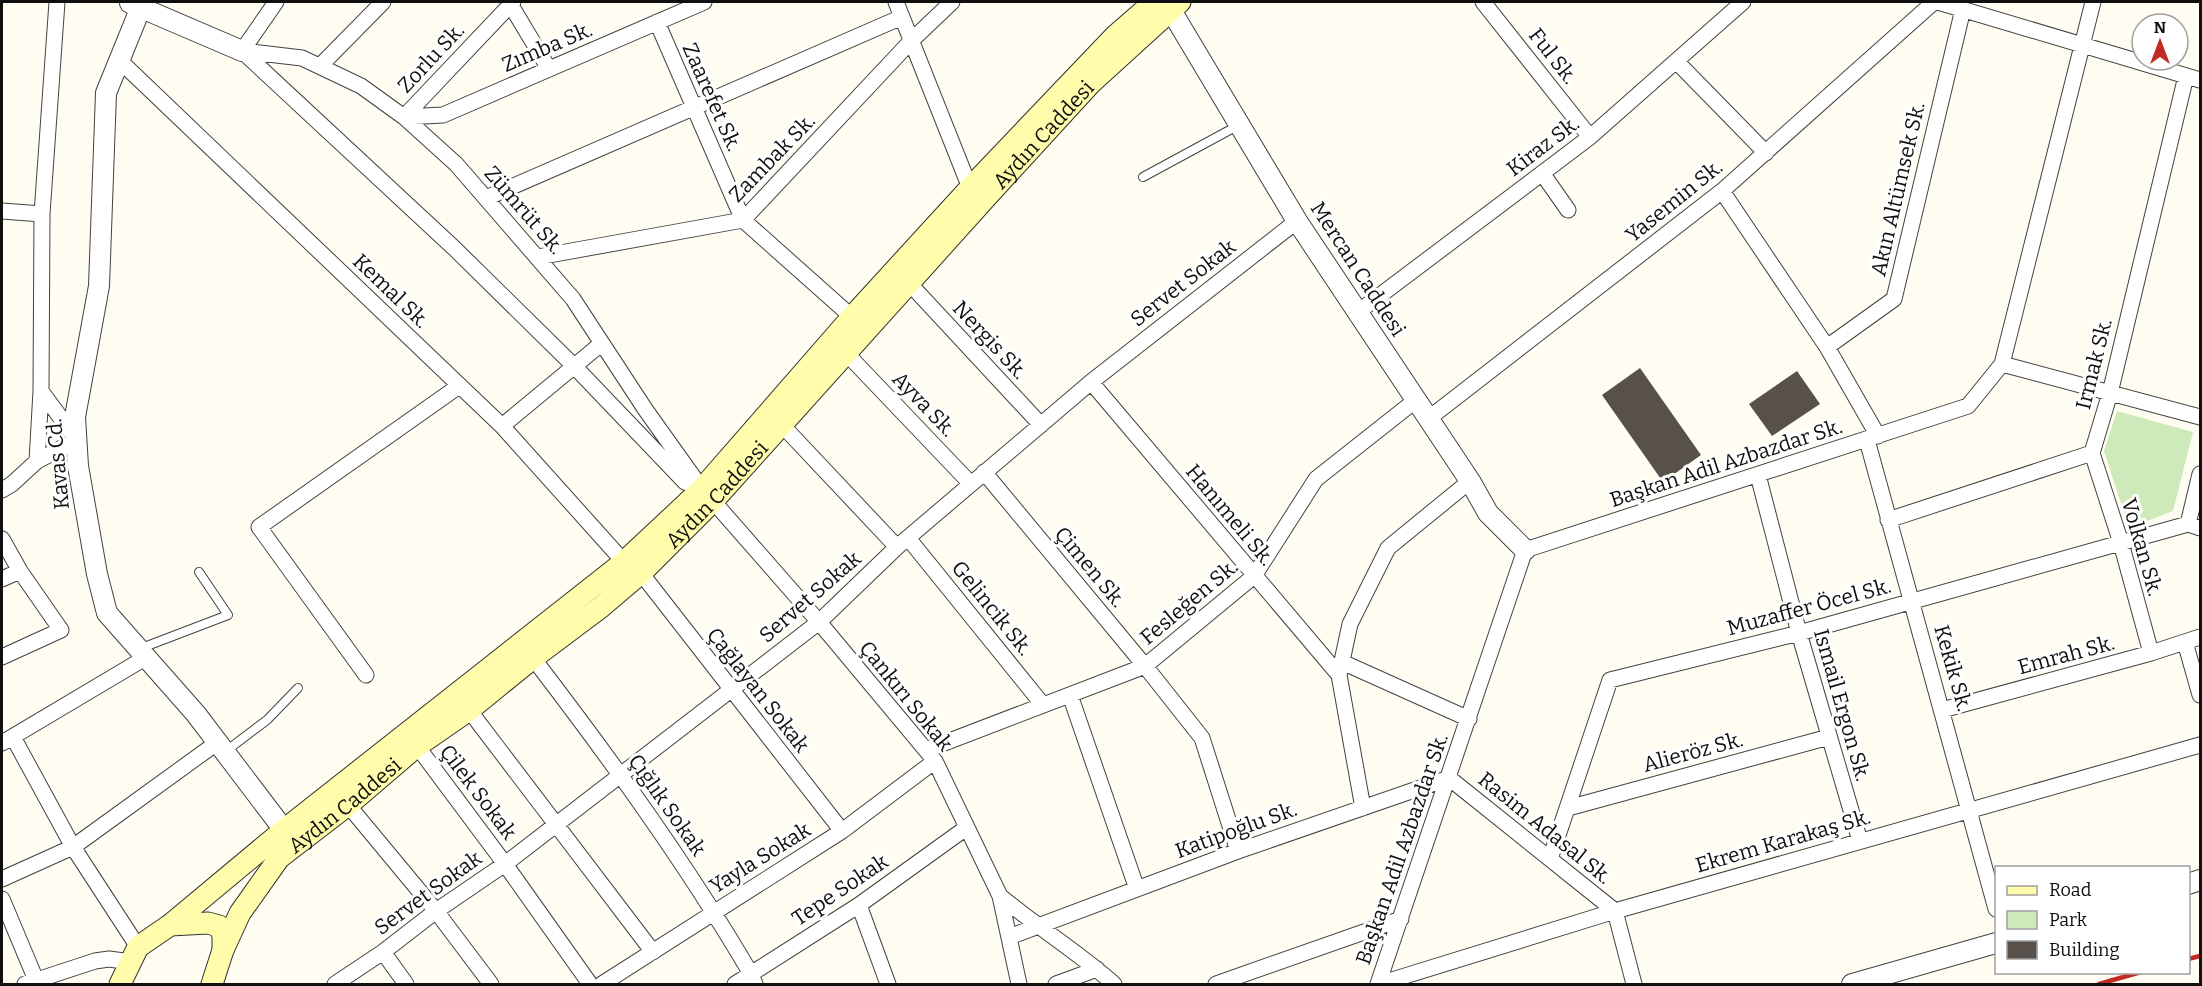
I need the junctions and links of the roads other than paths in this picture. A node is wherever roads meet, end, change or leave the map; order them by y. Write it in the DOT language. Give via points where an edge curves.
graph roads {
  1 [pos="57,2"];
  2 [pos="276,2"];
  3 [pos="383,2"];
  4 [pos="511,2"];
  5 [pos="704,2"];
  6 [pos="896,2"];
  7 [pos="952,2"];
  8 [pos="1483,2"];
  9 [pos="1743,2"];
  10 [pos="1936,2"];
  11 [pos="2093,2"];
  12 [pos="136,3"];
  13 [pos="1168,4"];
  14 [pos="1963,9"];
  15 [pos="902,17"];
  16 [pos="657,22"];
  17 [pos="912,40"];
  18 [pos="2081,44"];
  19 [pos="242,51"];
  20 [pos="119,60"];
  21 [pos="1676,61"];
  22 [pos="320,66"];
  23 [pos="549,69"];
  24 [pos="2193,78"];
  25 [pos="693,107"];
  26 [pos="404,117"];
  27 [pos="1240,125"];
  28 [pos="1590,137"];
  29 [pos="1766,153"];
  30 [pos="1542,173"];
  31 [pos="1143,177"];
  32 [pos="970,188"];
  33 [pos="1722,191"];
  34 [pos="486,198"];
  35 [pos="1568,210"];
  36 [pos="2,211"];
  37 [pos="42,214"];
  38 [pos="743,220"];
  39 [pos="1297,221"];
  40 [pos="538,257"];
  41 [pos="909,283"];
  42 [pos="1358,312"];
  43 [pos="852,317"];
  44 [pos="602,344"];
  45 [pos="1827,347"];
  46 [pos="846,353"];
  47 [pos="2002,364"];
  48 [pos="575,367"];
  49 [pos="1091,382"];
  50 [pos="459,386"];
  51 [pos="41,391"];
  52 [pos="2110,393"];
  53 [pos="1416,400"];
  54 [pos="2200,417"];
  55 [pos="1428,419"];
  56 [pos="782,424"];
  57 [pos="1041,424"];
  58 [pos="502,426"];
  59 [pos="1872,438"];
  60 [pos="77,440"];
  61 [pos="2092,453"];
  62 [pos="37,461"];
  63 [pos="984,472"];
  64 [pos="2200,474"];
  65 [pos="1758,475"];
  66 [pos="1470,481"];
  67 [pos="971,484"];
  68 [pos="2,490"];
  69 [pos="708,495"];
  70 [pos="1888,520"];
  71 [pos="2194,526"];
  72 [pos="2,539"];
  73 [pos="902,542"];
  74 [pos="2121,543"];
  75 [pos="1525,550"];
  76 [pos="633,568"];
  77 [pos="20,571"];
  78 [pos="199,572"];
  79 [pos="1254,576"];
  80 [pos="2,579"];
  81 [pos="1912,602"];
  82 [pos="819,622"];
  83 [pos="1799,633"];
  84 [pos="2200,637"];
  85 [pos="2185,642"];
  86 [pos="141,653"];
  87 [pos="2151,653"];
  88 [pos="2,657"];
  89 [pos="533,658"];
  90 [pos="1145,666"];
  91 [pos="1340,668"];
  92 [pos="366,675"];
  93 [pos="298,688"];
  94 [pos="731,690"];
  95 [pos="1070,695"];
  96 [pos="2200,695"];
  97 [pos="1043,705"];
  98 [pos="469,710"];
  99 [pos="1942,710"];
  100 [pos="1469,719"];
  101 [pos="1829,737"];
  102 [pos="7,740"];
  103 [pos="2200,744"];
  104 [pos="417,746"];
  105 [pos="221,747"];
  106 [pos="930,756"];
  107 [pos="620,773"];
  108 [pos="1449,778"];
  109 [pos="348,806"];
  110 [pos="1363,808"];
  111 [pos="1568,808"];
  112 [pos="1971,810"];
  113 [pos="556,823"];
  114 [pos="966,828"];
  115 [pos="284,830"];
  116 [pos="842,831"];
  117 [pos="1860,842"];
  118 [pos="73,847"];
  119 [pos="1238,851"];
  120 [pos="1550,859"];
  121 [pos="505,864"];
  122 [pos="2,879"];
  123 [pos="1137,889"];
  124 [pos="1000,896"];
  125 [pos="2,898"];
  126 [pos="859,905"];
  127 [pos="1995,905"];
  128 [pos="436,911"];
  129 [pos="1615,911"];
  130 [pos="715,912"];
  131 [pos="1401,919"];
  132 [pos="170,925"];
  133 [pos="1040,927"];
  134 [pos="1009,937"];
  135 [pos="1995,943"];
  136 [pos="223,950"];
  137 [pos="383,952"];
  138 [pos="653,952"];
  139 [pos="135,955"];
  140 [pos="1097,969"];
  141 [pos="753,979"];
  142 [pos="31,982"];
  143 [pos="120,984"];
  144 [pos="212,984"];
  145 [pos="337,984"];
  146 [pos="406,984"];
  147 [pos="492,984"];
  148 [pos="590,984"];
  149 [pos="602,984"];
  150 [pos="735,984"];
  151 [pos="888,984"];
  152 [pos="1018,984"];
  153 [pos="1056,984"];
  154 [pos="1114,984"];
  155 [pos="1216,984"];
  156 [pos="1378,984"];
  157 [pos="1634,984"];
  158 [pos="1852,984"];
  1 -- 37 [label="street"];
  2 -- 19 [label="street"];
  3 -- 22 [label="street"];
  4 -- 23 [label="street"];
  4 -- 26 [label="street, Zorlu Sk."];
  5 -- 16 [label="street, Zımba Sk."];
  6 -- 15 [label="street"];
  7 -- 17 [label="street, Zambak Sk."];
  8 -- 28 [label="street, Ful Sk."];
  9 -- 21 [label="street, Kiraz Sk."];
  10 -- 14 [label="street"];
  10 -- 29 [label="street, Yasemin Sk."];
  11 -- 18 [label="street, Başkan Adil Azbazdar Sk."];
  12 -- 19 [label="street"];
  12 -- 20 [label="street, Kavas Cd."];
  13 -- 27 [label="street, Mercan Caddesi"];
  13 -- 32 [label="main road, Aydın Caddesi" via="1115,36"];
  13 -- 41 [label="main road, Aydın Caddesi"];
  14 -- 18 [label="street"];
  14 -- 45 [label="street, Akın Altümsek Sk." via="1894,299"];
  15 -- 17 [label="street"];
  15 -- 25 [label="street"];
  16 -- 23 [label="street, Zımba Sk."];
  16 -- 25 [label="street, Zaarefet Sk."];
  17 -- 32 [label="street"];
  17 -- 38 [label="street, Zambak Sk."];
  18 -- 24 [label="street"];
  18 -- 47 [label="street, Başkan Adil Azbazdar Sk."];
  19 -- 22 [label="street, Zümrüt Sk." via="302,58"];
  19 -- 48 [label="street" via="454,248"];
  20 -- 50 [label="street, Kemal Sk."];
  20 -- 60 [label="street, Kavas Cd." via="106,93 99,286 75,417"];
  21 -- 28 [label="street, Kiraz Sk."];
  21 -- 29 [label="street"];
  22 -- 26 [label="street, Zümrüt Sk." via="361,86"];
  23 -- 26 [label="street, Zımba Sk." via="442,115"];
  24 -- 52 [label="street, Irmak Sk."];
  25 -- 34 [label="street"];
  25 -- 38 [label="street, Zaarefet Sk."];
  26 -- 34 [label="street, Zümrüt Sk." via="456,164"];
  27 -- 31 [label="lane"];
  27 -- 39 [label="street, Mercan Caddesi"];
  28 -- 30 [label="street, Kiraz Sk."];
  29 -- 33 [label="street, Yasemin Sk."];
  30 -- 35 [label="street"];
  30 -- 42 [label="street, Kiraz Sk."];
  32 -- 43 [label="main road, Aydın Caddesi"];
  33 -- 45 [label="street, Kekik Sk."];
  33 -- 55 [label="street, Yasemin Sk."];
  34 -- 40 [label="street, Zümrüt Sk."];
  36 -- 37 [label="street"];
  37 -- 51 [label="street"];
  38 -- 40 [label="street, Zambak Sk."];
  38 -- 43 [label="street, Zaarefet Sk."];
  39 -- 42 [label="street, Mercan Caddesi"];
  39 -- 49 [label="street, Servet Sokak"];
  40 -- 44 [label="street, Zümrüt Sk." via="573,299"];
  41 -- 46 [label="main road, Aydın Caddesi"];
  41 -- 57 [label="street, Nergis Sk."];
  42 -- 53 [label="street, Mercan Caddesi"];
  43 -- 69 [label="main road, Aydın Caddesi"];
  44 -- 48 [label="street"];
  44 -- 69 [label="street, Zümrüt Sk."];
  45 -- 59 [label="street, Kekik Sk."];
  46 -- 56 [label="main road, Aydın Caddesi"];
  46 -- 67 [label="street, Ayva Sk."];
  47 -- 52 [label="street"];
  47 -- 59 [label="street, Başkan Adil Azbazdar Sk." via="1968,406"];
  48 -- 58 [label="street"];
  48 -- 69 [label="street" via="685,482"];
  49 -- 57 [label="street, Servet Sokak"];
  49 -- 79 [label="street, Hanımeli Sk."];
  50 -- 58 [label="street, Kemal Sk."];
  50 -- 92 [label="street" via="259,527"];
  51 -- 60 [label="street"];
  51 -- 62 [label="street"];
  52 -- 54 [label="street"];
  52 -- 61 [label="street, Irmak Sk."];
  53 -- 55 [label="street, Mercan Caddesi"];
  53 -- 79 [label="street, Fesleğen Sk." via="1316,479"];
  55 -- 66 [label="street, Mercan Caddesi"];
  56 -- 69 [label="main road, Aydın Caddesi"];
  56 -- 73 [label="street, Gelincik Sk."];
  57 -- 63 [label="street, Servet Sokak"];
  58 -- 76 [label="street, Kemal Sk."];
  59 -- 65 [label="street, Başkan Adil Azbazdar Sk."];
  59 -- 70 [label="street, Kekik Sk."];
  60 -- 62 [label="street"];
  60 -- 86 [label="street, Kavas Cd." via="85,509 106,613"];
  61 -- 70 [label="street"];
  61 -- 74 [label="street, Volkan Sk."];
  62 -- 68 [label="street"];
  63 -- 67 [label="street, Servet Sokak"];
  63 -- 90 [label="street, Çimen Sk."];
  64 -- 71 [label="street"];
  65 -- 75 [label="street, Başkan Adil Azbazdar Sk."];
  65 -- 83 [label="street, Ismail Ergon Sk."];
  66 -- 75 [label="street, Mercan Caddesi" via="1488,513"];
  66 -- 91 [label="street" via="1389,548 1350,624"];
  67 -- 73 [label="street, Servet Sokak"];
  69 -- 76 [label="main road, Aydın Caddesi"];
  69 -- 82 [label="street, Çankırı Sokak"];
  70 -- 81 [label="street, Kekik Sk."];
  71 -- 74 [label="street, Muzaffer Öcel Sk."];
  72 -- 77 [label="street"];
  73 -- 82 [label="street, Servet Sokak"];
  73 -- 97 [label="street, Gelincik Sk."];
  74 -- 81 [label="street, Muzaffer Öcel Sk."];
  74 -- 87 [label="street, Volkan Sk."];
  75 -- 100 [label="street, Başkan Adil Azbazdar Sk."];
  76 -- 89 [label="main road, Aydın Caddesi" via="601,608"];
  76 -- 94 [label="street, Çağlayan Sokak"];
  76 -- 115 [label="main road, Aydın Caddesi"];
  77 -- 80 [label="street"];
  77 -- 88 [label="street" via="61,630"];
  78 -- 86 [label="lane" via="228,615"];
  79 -- 90 [label="street, Fesleğen Sk."];
  79 -- 91 [label="street, Hanımeli Sk."];
  81 -- 83 [label="street, Muzaffer Öcel Sk."];
  81 -- 99 [label="street, Kekik Sk."];
  82 -- 94 [label="street, Servet Sokak"];
  82 -- 106 [label="street, Çankırı Sokak"];
  83 -- 101 [label="street, Ismail Ergon Sk."];
  83 -- 111 [label="street, Muzaffer Öcel Sk." via="1610,680"];
  84 -- 85 [label="street, Emrah Sk."];
  85 -- 87 [label="street, Emrah Sk."];
  85 -- 96 [label="street"];
  86 -- 102 [label="street"];
  86 -- 105 [label="street, Kavas Cd."];
  87 -- 99 [label="street, Emrah Sk."];
  89 -- 98 [label="main road, Aydın Caddesi"];
  89 -- 107 [label="street, Çığlık Sokak"];
  90 -- 95 [label="street, Fesleğen Sk."];
  90 -- 119 [label="street, Çimen Sk." via="1202,738"];
  91 -- 100 [label="street"];
  91 -- 110 [label="street"];
  93 -- 105 [label="lane" via="267,720"];
  94 -- 107 [label="street, Servet Sokak"];
  94 -- 116 [label="street, Çağlayan Sokak"];
  95 -- 97 [label="street, Fesleğen Sk."];
  95 -- 123 [label="street"];
  97 -- 106 [label="street, Fesleğen Sk."];
  98 -- 104 [label="main road, Aydın Caddesi"];
  98 -- 113 [label="street"];
  99 -- 112 [label="street, Kekik Sk."];
  100 -- 108 [label="street, Başkan Adil Azbazdar Sk."];
  101 -- 111 [label="street, Alieröz Sk."];
  101 -- 117 [label="street, Ismail Ergon Sk."];
  102 -- 118 [label="street"];
  103 -- 112 [label="street, Ekrem Karakaş Sk."];
  104 -- 109 [label="main road, Aydın Caddesi"];
  104 -- 121 [label="street, Çilek Sokak"];
  105 -- 115 [label="street, Kavas Cd."];
  105 -- 118 [label="street"];
  106 -- 114 [label="street, Çankırı Sokak"];
  106 -- 116 [label="street, Yayla Sokak"];
  107 -- 113 [label="street, Servet Sokak"];
  107 -- 130 [label="street, Çığlık Sokak"];
  108 -- 110 [label="street, Katipoğlu Sk."];
  108 -- 120 [label="street, Rasim Adasal Sk."];
  108 -- 131 [label="street, Başkan Adil Azbazdar Sk."];
  109 -- 128 [label="street"];
  109 -- 136 [label="main road, Aydın Caddesi" via="279,858 240,913"];
  110 -- 119 [label="street, Katipoğlu Sk."];
  111 -- 120 [label="street, Muzaffer Öcel Sk."];
  112 -- 117 [label="street, Ekrem Karakaş Sk."];
  112 -- 127 [label="street, Kekik Sk."];
  113 -- 121 [label="street, Servet Sokak"];
  113 -- 138 [label="street"];
  114 -- 124 [label="street, Çankırı Sokak"];
  114 -- 126 [label="street, Tepe Sokak"];
  115 -- 132 [label="main road, Aydın Caddesi"];
  116 -- 130 [label="street, Yayla Sokak"];
  117 -- 129 [label="street, Ekrem Karakaş Sk."];
  118 -- 122 [label="street"];
  118 -- 139 [label="street"];
  119 -- 123 [label="street, Katipoğlu Sk."];
  120 -- 129 [label="street, Rasim Adasal Sk."];
  121 -- 128 [label="street, Servet Sokak"];
  121 -- 148 [label="street, Çilek Sokak"];
  123 -- 133 [label="street, Katipoğlu Sk."];
  124 -- 133 [label="street"];
  124 -- 134 [label="street, Çankırı Sokak"];
  125 -- 142 [label="street"];
  126 -- 141 [label="street, Tepe Sokak"];
  126 -- 151 [label="street"];
  128 -- 137 [label="street, Servet Sokak"];
  128 -- 147 [label="street"];
  129 -- 156 [label="street, Ekrem Karakaş Sk."];
  129 -- 157 [label="street"];
  130 -- 138 [label="street, Yayla Sokak"];
  130 -- 141 [label="street, Çığlık Sokak"];
  131 -- 155 [label="street"];
  131 -- 156 [label="street, Başkan Adil Azbazdar Sk."];
  132 -- 136 [label="main road" via="219,926"];
  132 -- 139 [label="main road, Aydın Caddesi"];
  133 -- 134 [label="street, Katipoğlu Sk."];
  133 -- 140 [label="street"];
  134 -- 152 [label="street, Çankırı Sokak"];
  135 -- 158 [label="street"];
  136 -- 144 [label="main road, Aydın Caddesi"];
  137 -- 145 [label="street, Servet Sokak"];
  137 -- 146 [label="street"];
  138 -- 149 [label="street, Yayla Sokak"];
  139 -- 142 [label="street" via="95,961"];
  139 -- 143 [label="main road, Aydın Caddesi"];
  140 -- 153 [label="street"];
  140 -- 154 [label="street"];
  141 -- 150 [label="street, Tepe Sokak"];
}
